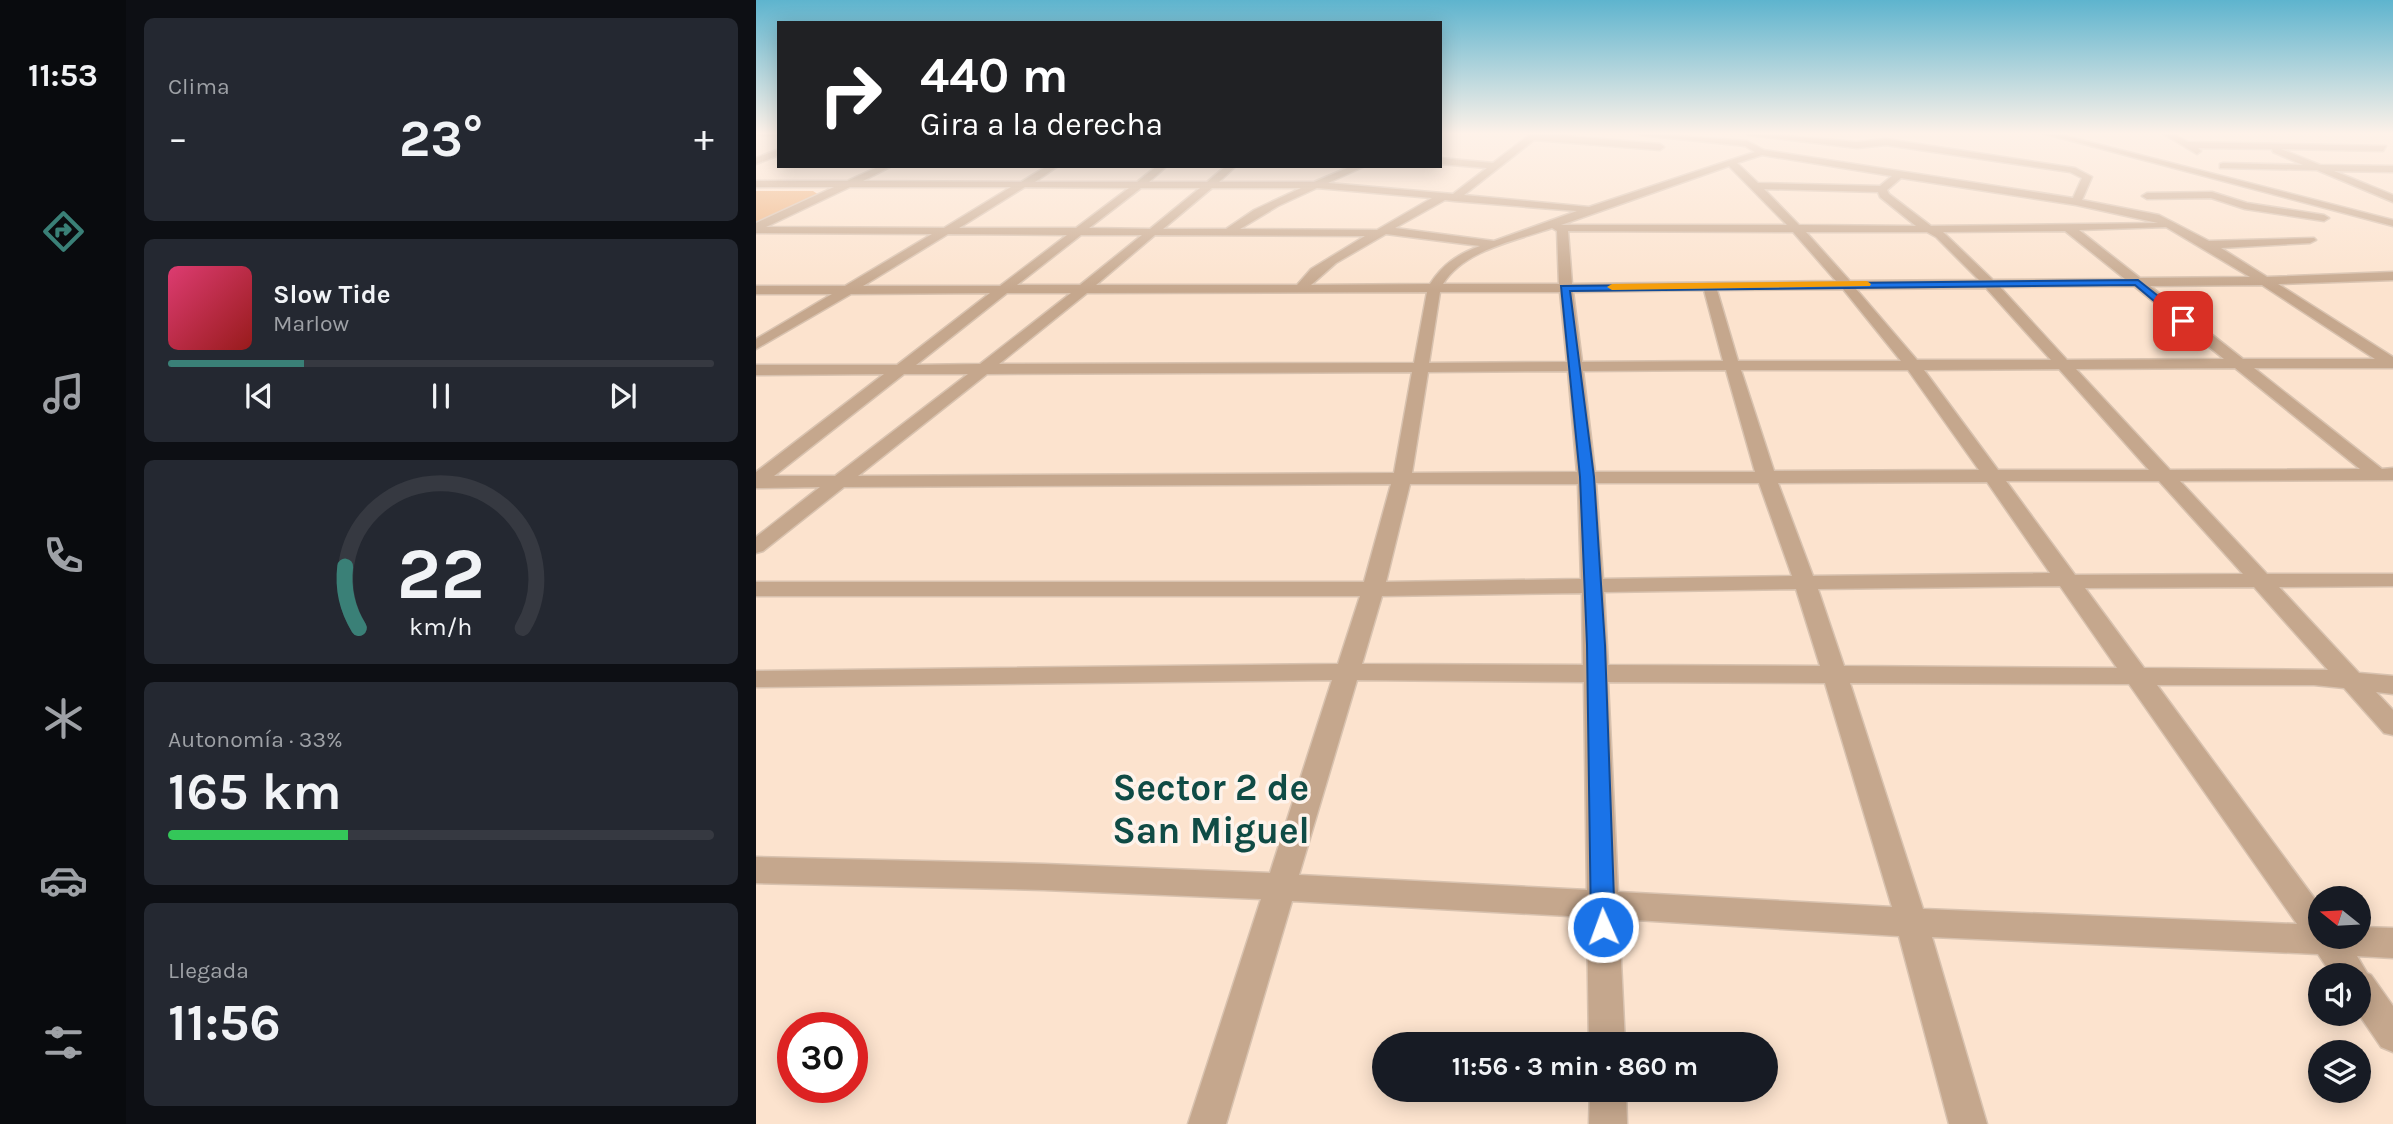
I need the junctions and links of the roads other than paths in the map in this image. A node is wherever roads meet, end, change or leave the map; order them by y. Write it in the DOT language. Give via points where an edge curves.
graph roads {
  1 [pos="845,185"];
  2 [pos="1021,185"];
  3 [pos="1138,185"];
  4 [pos="1208,185"];
  5 [pos="1315,185"];
  6 [pos="1321,185"];
  7 [pos="1466,185"];
  8 [pos="1656,185"];
  9 [pos="1886,185"];
  10 [pos="1968,185"];
  11 [pos="2083,185"];
  12 [pos="2248,185"];
  13 [pos="2259,185"];
  14 [pos="2358,185"];
  15 [pos="1756,186"];
  16 [pos="1882,189"];
  17 [pos="2368,190"];
  18 [pos="2393,190"];
  19 [pos="2269,191"];
  20 [pos="2147,196"];
  21 [pos="1448,197"];
  22 [pos="2076,202"];
  23 [pos="2393,202"];
  24 [pos="1591,210"];
  25 [pos="2357,214"];
  26 [pos="2393,223"];
  27 [pos="2174,226"];
  28 [pos="756,228"];
  29 [pos="1542,228"];
  30 [pos="1562,228"];
  31 [pos="2069,228"];
  32 [pos="1796,229"];
  33 [pos="1929,229"];
  34 [pos="2393,229"];
  35 [pos="947,230"];
  36 [pos="1080,231"];
  37 [pos="1152,231"];
  38 [pos="1230,231"];
  39 [pos="1381,232"];
  40 [pos="2294,234"];
  41 [pos="1494,244"];
  42 [pos="2208,245"];
  43 [pos="2393,276"];
  44 [pos="2266,281"];
  45 [pos="1988,282"];
  46 [pos="2138,282"];
  47 [pos="1844,284"];
  48 [pos="1709,285"];
  49 [pos="1085,287"];
  50 [pos="1301,288"];
  51 [pos="1434,288"];
  52 [pos="1564,288"];
  53 [pos="849,289"];
  54 [pos="1005,289"];
  55 [pos="756,290"];
  56 [pos="756,345"];
  57 [pos="2236,362"];
  58 [pos="1911,363"];
  59 [pos="2393,363"];
  60 [pos="2063,364"];
  61 [pos="1731,365"];
  62 [pos="1574,367"];
  63 [pos="1422,368"];
  64 [pos="756,370"];
  65 [pos="900,370"];
  66 [pos="981,371"];
  67 [pos="2165,475"];
  68 [pos="1993,476"];
  69 [pos="1587,477"];
  70 [pos="1767,477"];
  71 [pos="1402,478"];
  72 [pos="2388,478"];
  73 [pos="756,481"];
  74 [pos="840,481"];
  75 [pos="756,547"];
  76 [pos="2393,580"];
  77 [pos="2069,581"];
  78 [pos="2262,582"];
  79 [pos="1805,583"];
  80 [pos="1592,585"];
  81 [pos="756,589"];
  82 [pos="1373,589"];
  83 [pos="1346,672"];
  84 [pos="1596,672"];
  85 [pos="1836,675"];
  86 [pos="2138,676"];
  87 [pos="756,679"];
  88 [pos="2351,681"];
  89 [pos="2393,685"];
  90 [pos="2393,726"];
  91 [pos="756,870"];
  92 [pos="1280,887"];
  93 [pos="1603,904"];
  94 [pos="2308,914"];
  95 [pos="1912,922"];
  96 [pos="2308,935"];
  97 [pos="2371,941"];
  98 [pos="2393,943"];
  99 [pos="2371,1003"];
  100 [pos="1607,1032"];
  101 [pos="2393,1035"];
  102 [pos="1608,1102"];
  103 [pos="1207,1124"];
  104 [pos="1608,1124"];
  105 [pos="1968,1124"];
  1 -- 28 [label="street"];
  2 -- 35 [label="street"];
  3 -- 36 [label="street"];
  4 -- 37 [label="street"];
  5 -- 38 [label="street"];
  6 -- 21 [label="street"];
  7 -- 21 [label="street"];
  8 -- 24 [label="street"];
  9 -- 16 [label="street"];
  10 -- 22 [label="street"];
  11 -- 22 [label="street"];
  12 -- 19 [label="street"];
  13 -- 19 [label="street"];
  14 -- 17 [label="street"];
  15 -- 16 [label="street"];
  15 -- 32 [label="street"];
  16 -- 33 [label="street" via="1892,203"];
  17 -- 18 [label="street"];
  17 -- 23 [label="street"];
  19 -- 25 [label="street"];
  20 -- 34 [label="street" via="2212,195 2245,205"];
  21 -- 24 [label="street"];
  21 -- 39 [label="street"];
  22 -- 27 [label="street" via="2143,213"];
  23 -- 25 [label="street"];
  24 -- 29 [label="street"];
  25 -- 26 [label="street"];
  27 -- 31 [label="street"];
  27 -- 42 [label="street"];
  28 -- 35 [label="street"];
  29 -- 30 [label="street"];
  29 -- 41 [label="street"];
  30 -- 32 [label="street"];
  30 -- 52 [label="street"];
  31 -- 33 [label="street"];
  31 -- 46 [label="street"];
  32 -- 33 [label="street"];
  32 -- 47 [label="street"];
  33 -- 45 [label="street"];
  35 -- 36 [label="street"];
  35 -- 53 [label="street"];
  36 -- 37 [label="street"];
  36 -- 54 [label="street"];
  37 -- 38 [label="street"];
  37 -- 49 [label="street"];
  38 -- 39 [label="street"];
  39 -- 41 [label="street"];
  39 -- 50 [label="street" via="1326,264"];
  40 -- 42 [label="street" via="2309,240"];
  41 -- 51 [label="street" via="1457,260"];
  42 -- 44 [label="street"];
  43 -- 44 [label="street"];
  44 -- 46 [label="street"];
  44 -- 59 [label="street"];
  45 -- 46 [label="street"];
  45 -- 47 [label="street"];
  45 -- 60 [label="street"];
  46 -- 57 [label="street"];
  47 -- 48 [label="street"];
  47 -- 58 [label="street"];
  48 -- 52 [label="street"];
  48 -- 61 [label="street"];
  49 -- 50 [label="street"];
  49 -- 54 [label="street"];
  49 -- 66 [label="street"];
  50 -- 51 [label="street"];
  51 -- 52 [label="street"];
  51 -- 63 [label="street"];
  52 -- 62 [label="street"];
  53 -- 54 [label="street"];
  53 -- 55 [label="street"];
  53 -- 56 [label="street"];
  54 -- 65 [label="street"];
  57 -- 59 [label="street"];
  57 -- 60 [label="street"];
  57 -- 72 [label="street"];
  58 -- 60 [label="street"];
  58 -- 61 [label="street"];
  58 -- 68 [label="street"];
  60 -- 67 [label="street"];
  61 -- 62 [label="street"];
  61 -- 70 [label="street"];
  62 -- 63 [label="street"];
  62 -- 69 [label="street"];
  63 -- 66 [label="street"];
  63 -- 71 [label="street"];
  64 -- 65 [label="street"];
  65 -- 66 [label="street"];
  65 -- 73 [label="street"];
  66 -- 74 [label="street"];
  67 -- 68 [label="street"];
  67 -- 72 [label="street"];
  67 -- 78 [label="street"];
  68 -- 70 [label="street"];
  68 -- 77 [label="street"];
  69 -- 70 [label="street"];
  69 -- 71 [label="street"];
  69 -- 80 [label="street"];
  70 -- 79 [label="street"];
  71 -- 74 [label="street"];
  71 -- 82 [label="street"];
  73 -- 74 [label="street"];
  74 -- 75 [label="street"];
  76 -- 78 [label="street"];
  77 -- 78 [label="street"];
  77 -- 79 [label="street"];
  77 -- 86 [label="street"];
  78 -- 88 [label="street"];
  79 -- 80 [label="street"];
  79 -- 85 [label="street"];
  80 -- 82 [label="street"];
  80 -- 84 [label="street"];
  81 -- 82 [label="street"];
  82 -- 83 [label="street"];
  83 -- 84 [label="street"];
  83 -- 87 [label="street"];
  83 -- 92 [label="street"];
  84 -- 85 [label="street"];
  84 -- 93 [label="street"];
  85 -- 86 [label="street"];
  85 -- 95 [label="street"];
  86 -- 88 [label="street"];
  86 -- 94 [label="street"];
  88 -- 89 [label="street"];
  88 -- 90 [label="street"];
  91 -- 92 [label="street" via="976,873"];
  92 -- 93 [label="street"];
  92 -- 103 [label="street"];
  93 -- 95 [label="street"];
  93 -- 100 [label="street"];
  95 -- 96 [label="street"];
  95 -- 105 [label="street"];
  97 -- 98 [label="street"];
  99 -- 101 [label="street"];
  102 -- 104 [label="street"];
}
